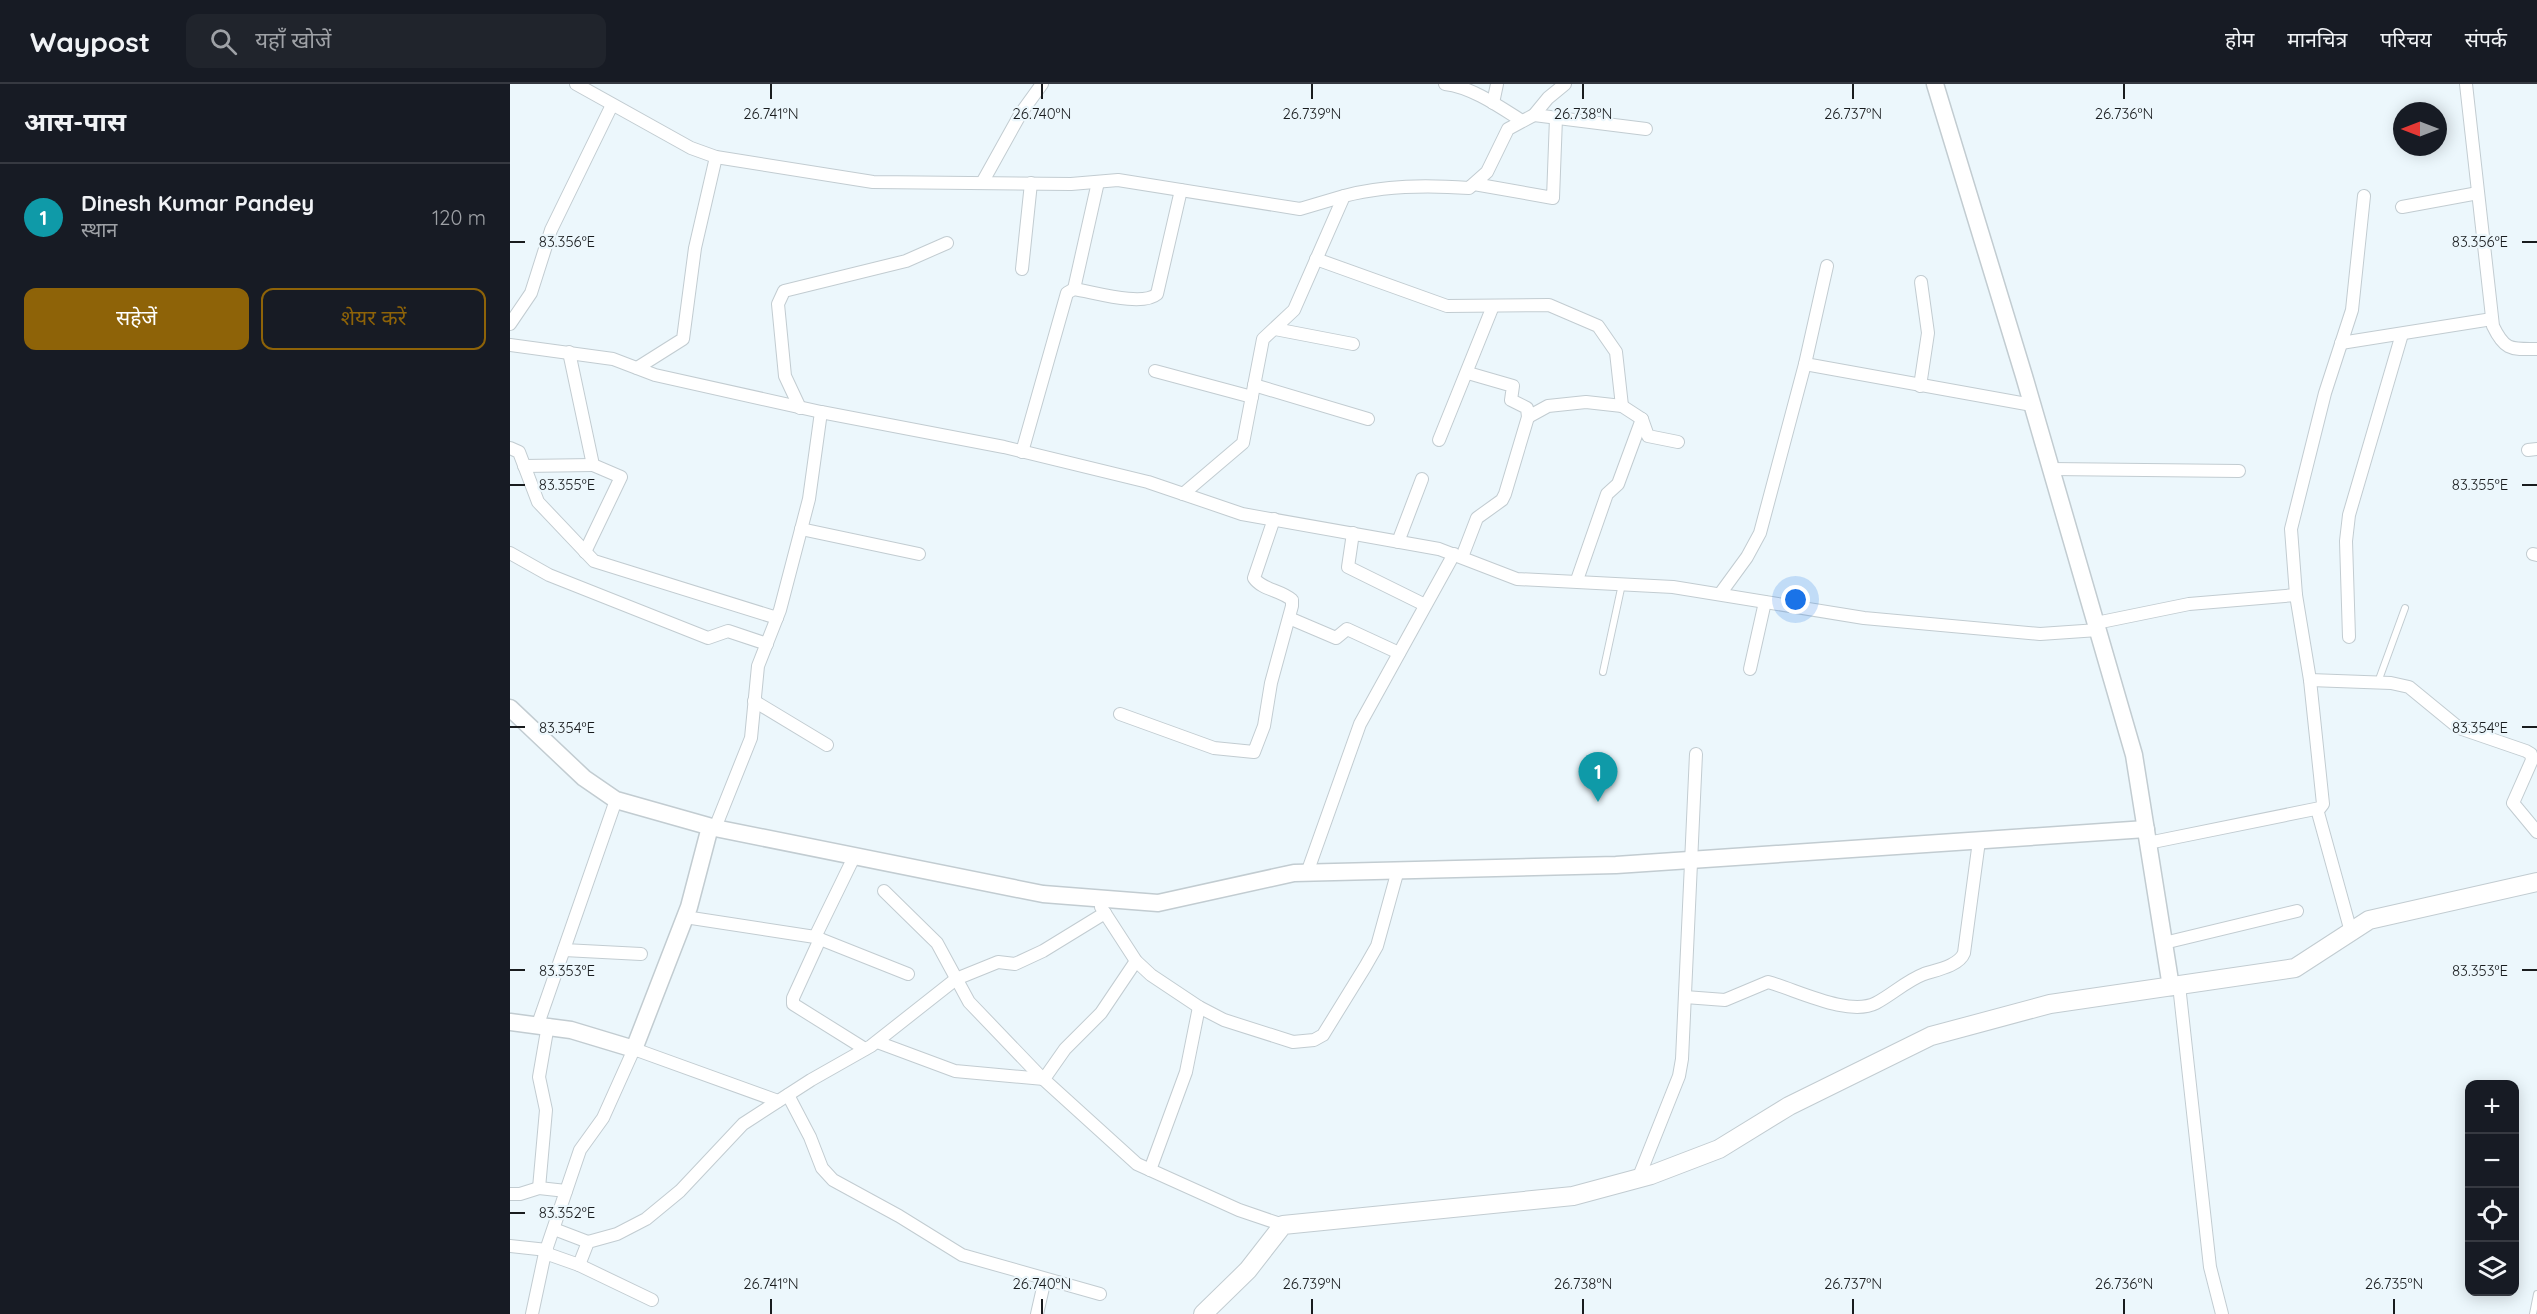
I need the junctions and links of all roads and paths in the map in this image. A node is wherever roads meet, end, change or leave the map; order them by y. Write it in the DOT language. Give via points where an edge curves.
graph roads {
  1 [pos="576,84"];
  2 [pos="1042,84"];
  3 [pos="1445,84"];
  4 [pos="1497,84"];
  5 [pos="1565,84"];
  6 [pos="1935,84"];
  7 [pos="2466,84"];
  8 [pos="1493,103"];
  9 [pos="612,105"];
  10 [pos="1534,115"];
  11 [pos="1556,118"];
  12 [pos="1522,121"];
  13 [pos="1646,129"];
  14 [pos="716,157"];
  15 [pos="1098,182"];
  16 [pos="982,183"];
  17 [pos="1031,183"];
  18 [pos="1474,184"];
  19 [pos="1181,190"];
  20 [pos="2478,193"];
  21 [pos="1344,196"];
  22 [pos="2364,196"];
  23 [pos="2402,207"];
  24 [pos="947,243"];
  25 [pos="1316,260"];
  26 [pos="1827,266"];
  27 [pos="1022,269"];
  28 [pos="1921,282"];
  29 [pos="1074,289"];
  30 [pos="1493,306"];
  31 [pos="2492,319"];
  32 [pos="510,324"];
  33 [pos="1275,329"];
  34 [pos="2402,333"];
  35 [pos="1353,344"];
  36 [pos="2341,344"];
  37 [pos="510,345"];
  38 [pos="2537,349"];
  39 [pos="569,352"];
  40 [pos="1805,364"];
  41 [pos="637,368"];
  42 [pos="1155,371"];
  43 [pos="1468,373"];
  44 [pos="1920,386"];
  45 [pos="1253,391"];
  46 [pos="2032,405"];
  47 [pos="1622,406"];
  48 [pos="800,408"];
  49 [pos="821,412"];
  50 [pos="1528,417"];
  51 [pos="1368,419"];
  52 [pos="1642,419"];
  53 [pos="1440,440"];
  54 [pos="1678,442"];
  55 [pos="510,448"];
  56 [pos="1022,452"];
  57 [pos="593,465"];
  58 [pos="524,466"];
  59 [pos="2051,469"];
  60 [pos="2239,471"];
  61 [pos="1422,479"];
  62 [pos="1183,494"];
  63 [pos="1274,519"];
  64 [pos="801,529"];
  65 [pos="1353,533"];
  66 [pos="1398,542"];
  67 [pos="585,552"];
  68 [pos="510,553"];
  69 [pos="919,554"];
  70 [pos="1458,556"];
  71 [pos="1577,580"];
  72 [pos="1622,583"];
  73 [pos="1720,594"];
  74 [pos="2296,595"];
  75 [pos="1765,602"];
  76 [pos="1425,605"];
  77 [pos="2405,608"];
  78 [pos="777,618"];
  79 [pos="1289,618"];
  80 [pos="2097,626"];
  81 [pos="2349,637"];
  82 [pos="767,644"];
  83 [pos="1399,653"];
  84 [pos="1750,669"];
  85 [pos="1603,672"];
  86 [pos="2310,680"];
  87 [pos="2378,682"];
  88 [pos="754,701"];
  89 [pos="510,708"];
  90 [pos="1120,714"];
  91 [pos="827,745"];
  92 [pos="1696,754"];
  93 [pos="616,800"];
  94 [pos="2317,808"];
  95 [pos="713,828"];
  96 [pos="2537,832"];
  97 [pos="2147,836"];
  98 [pos="1979,841"];
  99 [pos="855,857"];
  100 [pos="1692,860"];
  101 [pos="1398,870"];
  102 [pos="1307,873"];
  103 [pos="2537,882"];
  104 [pos="884,891"];
  105 [pos="1095,898"];
  106 [pos="2297,910"];
  107 [pos="1105,913"];
  108 [pos="686,917"];
  109 [pos="2351,932"];
  110 [pos="817,938"];
  111 [pos="2164,943"];
  112 [pos="564,950"];
  113 [pos="640,954"];
  114 [pos="1136,961"];
  115 [pos="908,974"];
  116 [pos="956,979"];
  117 [pos="2175,986"];
  118 [pos="1685,998"];
  119 [pos="1198,1007"];
  120 [pos="510,1022"];
  121 [pos="543,1025"];
  122 [pos="877,1042"];
  123 [pos="634,1049"];
  124 [pos="865,1049"];
  125 [pos="1044,1079"];
  126 [pos="783,1098"];
  127 [pos="1150,1170"];
  128 [pos="1638,1179"];
  129 [pos="539,1188"];
  130 [pos="566,1191"];
  131 [pos="510,1194"];
  132 [pos="1283,1225"];
  133 [pos="554,1229"];
  134 [pos="588,1242"];
  135 [pos="510,1246"];
  136 [pos="546,1252"];
  137 [pos="579,1265"];
  138 [pos="1045,1279"];
  139 [pos="1100,1294"];
  140 [pos="2537,1294"];
  141 [pos="652,1300"];
  142 [pos="532,1314"];
  143 [pos="1037,1314"];
  144 [pos="1203,1314"];
  145 [pos="2222,1314"];
  146 [pos="2533,1314"];
  1 -- 9 [label="street"];
  2 -- 16 [label="street"];
  3 -- 8 [label="street"];
  4 -- 8 [label="street"];
  5 -- 10 [label="street"];
  6 -- 46 [label="street"];
  7 -- 20 [label="street"];
  8 -- 12 [label="street"];
  9 -- 14 [label="street" via="691,148"];
  9 -- 32 [label="street" via="551,230 531,293"];
  10 -- 11 [label="street"];
  10 -- 12 [label="street"];
  11 -- 13 [label="street"];
  11 -- 18 [label="street" via="1552,198"];
  12 -- 18 [label="street" via="1508,129 1487,172"];
  14 -- 16 [label="street" via="873,182"];
  14 -- 41 [label="street" via="695,248 683,339"];
  15 -- 17 [label="street"];
  15 -- 19 [label="street" via="1118,180"];
  15 -- 29 [label="street"];
  16 -- 17 [label="street"];
  17 -- 27 [label="street"];
  18 -- 21 [label="street" via="1469,188 1372,188"];
  19 -- 21 [label="street" via="1300,209"];
  19 -- 29 [label="street" via="1157,294 1140,300"];
  20 -- 23 [label="street"];
  20 -- 31 [label="street"];
  21 -- 25 [label="street"];
  22 -- 36 [label="street" via="2355,296"];
  24 -- 48 [label="street" via="906,261 784,291 778,304 785,376"];
  25 -- 30 [label="street" via="1441,304"];
  25 -- 33 [label="street" via="1294,310"];
  26 -- 40 [label="street"];
  28 -- 44 [label="street" via="1928,333"];
  29 -- 56 [label="street" via="1067,293"];
  30 -- 43 [label="street"];
  30 -- 47 [label="street" via="1554,306 1603,329 1616,352"];
  31 -- 34 [label="street"];
  31 -- 38 [label="street" via="2500,341 2510,349"];
  33 -- 35 [label="street"];
  33 -- 45 [label="street" via="1263,339"];
  34 -- 36 [label="street"];
  34 -- 81 [label="street" via="2349,515"];
  36 -- 74 [label="street" via="2293,513 2291,542"];
  37 -- 39 [label="street"];
  39 -- 41 [label="street" via="614,359"];
  39 -- 57 [label="street"];
  40 -- 44 [label="street"];
  40 -- 73 [label="street" via="1760,533"];
  41 -- 48 [label="street"];
  42 -- 45 [label="street"];
  43 -- 50 [label="street" via="1513,386 1511,400 1527,408"];
  43 -- 53 [label="street"];
  44 -- 46 [label="street"];
  45 -- 51 [label="street"];
  45 -- 62 [label="street" via="1243,443"];
  46 -- 59 [label="street"];
  47 -- 50 [label="street" via="1586,402 1548,406"];
  47 -- 52 [label="street"];
  48 -- 49 [label="street"];
  49 -- 56 [label="street"];
  49 -- 64 [label="street"];
  50 -- 70 [label="street" via="1505,494 1477,518"];
  52 -- 54 [label="street" via="1648,436"];
  52 -- 71 [label="street" via="1618,484 1607,494"];
  55 -- 58 [label="street" via="519,452"];
  56 -- 62 [label="street"];
  57 -- 58 [label="street"];
  57 -- 67 [label="street" via="621,477"];
  58 -- 67 [label="street" via="538,502"];
  59 -- 60 [label="street"];
  59 -- 80 [label="street"];
  61 -- 66 [label="street"];
  62 -- 63 [label="street" via="1242,514"];
  63 -- 65 [label="street"];
  63 -- 79 [label="street" via="1254,578 1292,600"];
  64 -- 69 [label="street"];
  64 -- 78 [label="street"];
  65 -- 66 [label="street"];
  65 -- 76 [label="street" via="1348,567"];
  66 -- 70 [label="street"];
  67 -- 78 [label="street" via="594,561"];
  68 -- 82 [label="street" via="549,575 708,638 728,630"];
  70 -- 71 [label="street" via="1517,579"];
  70 -- 76 [label="street"];
  71 -- 72 [label="street"];
  72 -- 73 [label="street"];
  72 -- 85 [label="lane"];
  73 -- 75 [label="street"];
  74 -- 80 [label="street" via="2189,604"];
  74 -- 86 [label="street"];
  75 -- 80 [label="street" via="1864,618 2040,634"];
  75 -- 84 [label="street"];
  76 -- 83 [label="street"];
  77 -- 87 [label="lane"];
  78 -- 82 [label="street"];
  79 -- 83 [label="street" via="1336,638 1347,629"];
  79 -- 90 [label="street" via="1264,726 1254,752 1214,748"];
  80 -- 97 [label="street" via="2134,755"];
  82 -- 88 [label="street" via="758,666"];
  83 -- 102 [label="street" via="1360,724"];
  86 -- 87 [label="street"];
  86 -- 94 [label="street" via="2324,798"];
  87 -- 96 [label="street" via="2409,687 2459,728 2531,754 2532,760 2513,803"];
  88 -- 91 [label="street"];
  88 -- 95 [label="street" via="752,738"];
  89 -- 93 [label="street" via="584,778"];
  92 -- 100 [label="street"];
  93 -- 95 [label="street"];
  93 -- 112 [label="street"];
  94 -- 97 [label="street"];
  94 -- 109 [label="street"];
  95 -- 99 [label="street"];
  95 -- 108 [label="street"];
  97 -- 98 [label="street"];
  97 -- 111 [label="street"];
  98 -- 100 [label="street"];
  98 -- 118 [label="street" via="1964,953 1958,962 1909,980 1864,1007 1837,1004 1768,982 1734,999"];
  99 -- 105 [label="street" via="1043,894"];
  99 -- 110 [label="street"];
  100 -- 101 [label="street"];
  100 -- 118 [label="street"];
  101 -- 102 [label="street"];
  101 -- 119 [label="street" via="1377,946 1323,1035 1293,1042 1224,1020"];
  102 -- 105 [label="street" via="1158,903"];
  103 -- 109 [label="main road" via="2369,920"];
  104 -- 116 [label="street" via="937,943"];
  105 -- 107 [label="street"];
  106 -- 111 [label="street"];
  107 -- 114 [label="street"];
  107 -- 116 [label="street" via="1015,964 998,962"];
  108 -- 110 [label="street"];
  108 -- 123 [label="street"];
  109 -- 117 [label="main road" via="2295,968"];
  110 -- 115 [label="street"];
  110 -- 124 [label="street" via="793,1004"];
  111 -- 117 [label="street"];
  112 -- 113 [label="street"];
  112 -- 121 [label="street"];
  114 -- 119 [label="street"];
  114 -- 125 [label="street" via="1101,1013 1065,1049"];
  116 -- 122 [label="street"];
  116 -- 125 [label="street" via="969,1002"];
  117 -- 128 [label="main road" via="2050,1005 1931,1036 1790,1106 1719,1149"];
  117 -- 145 [label="street" via="2210,1267"];
  118 -- 128 [label="street" via="1681,1068"];
  119 -- 127 [label="street" via="1186,1072"];
  120 -- 121 [label="street"];
  121 -- 123 [label="street"];
  121 -- 129 [label="street" via="539,1077 546,1110"];
  122 -- 124 [label="street"];
  122 -- 125 [label="street" via="955,1071"];
  123 -- 126 [label="street"];
  123 -- 130 [label="street" via="603,1118 580,1150"];
  124 -- 126 [label="street"];
  125 -- 127 [label="street" via="1137,1164"];
  126 -- 134 [label="street" via="742,1124 680,1191 646,1219 617,1234"];
  126 -- 138 [label="street" via="810,1137 822,1168 833,1180 954,1251"];
  127 -- 132 [label="street"];
  128 -- 132 [label="main road" via="1573,1196"];
  129 -- 130 [label="street"];
  129 -- 131 [label="street"];
  130 -- 133 [label="street"];
  132 -- 144 [label="main road" via="1248,1270"];
  133 -- 134 [label="street"];
  133 -- 136 [label="street"];
  134 -- 137 [label="street"];
  135 -- 136 [label="street"];
  136 -- 137 [label="street"];
  136 -- 142 [label="street"];
  137 -- 141 [label="street"];
  138 -- 139 [label="street"];
  138 -- 143 [label="street"];
  140 -- 146 [label="lane"];
}
